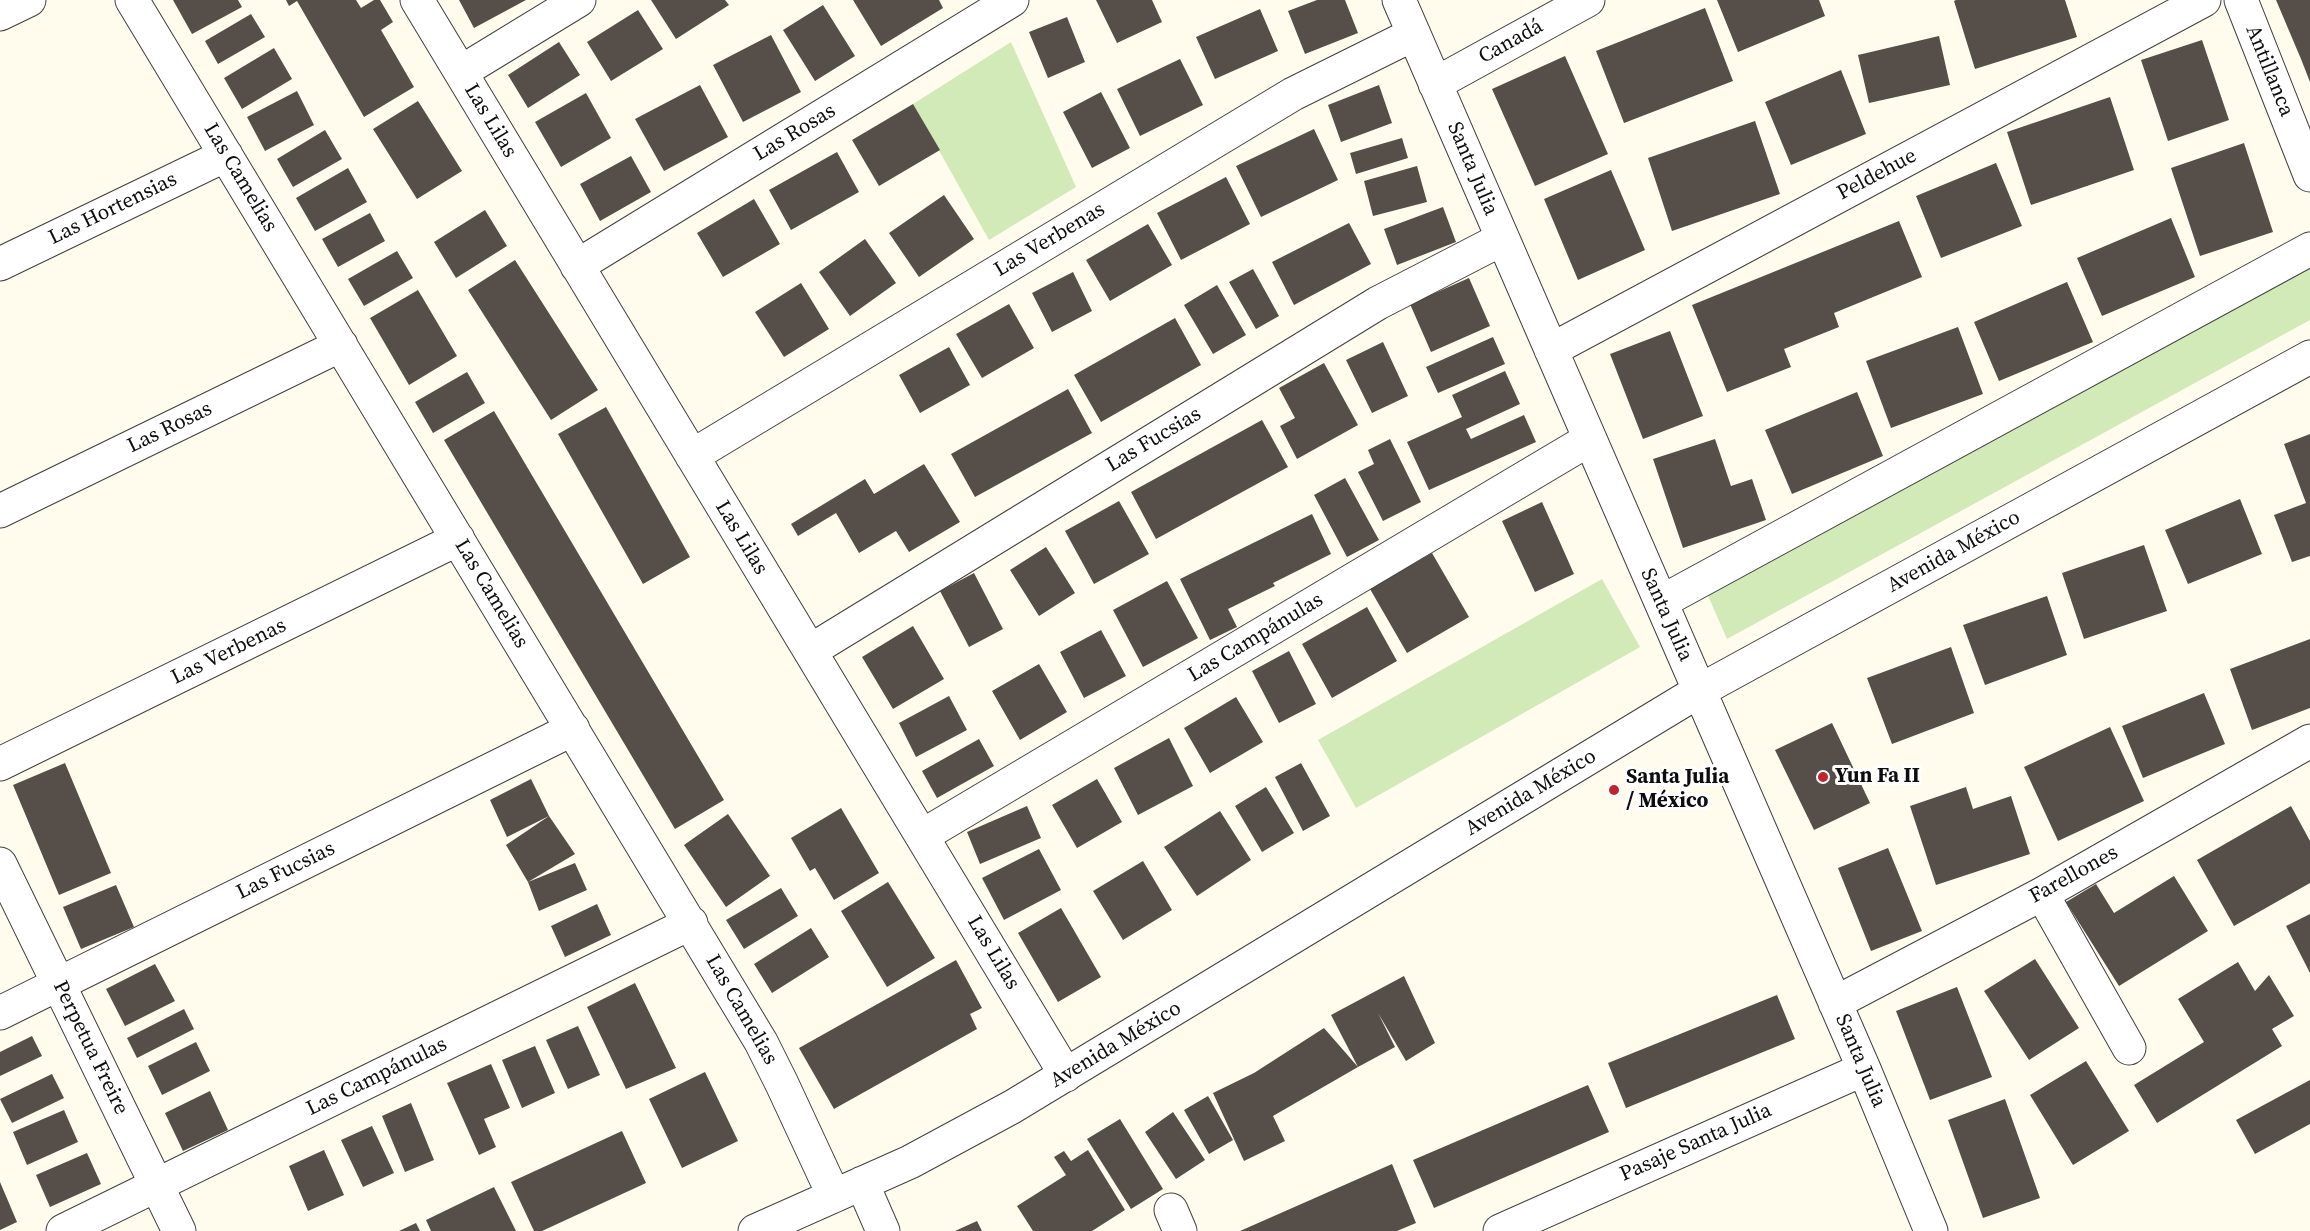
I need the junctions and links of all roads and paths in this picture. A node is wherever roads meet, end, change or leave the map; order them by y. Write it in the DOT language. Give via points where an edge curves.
graph roads {
  1 [pos="29,0"];
  2 [pos="132,0"];
  3 [pos="417,0"];
  4 [pos="579,0"];
  5 [pos="1012,0"];
  6 [pos="1399,0"];
  7 [pos="1588,0"];
  8 [pos="2204,0"];
  9 [pos="2241,0"];
  10 [pos="0,14"];
  11 [pos="1414,34"];
  12 [pos="460,72"];
  13 [pos="1435,84"];
  14 [pos="226,155"];
  15 [pos="2310,175"];
  16 [pos="1503,239"];
  17 [pos="2310,249"];
  18 [pos="0,264"];
  19 [pos="577,266"];
  20 [pos="341,345"];
  21 [pos="1551,350"];
  22 [pos="2310,357"];
  23 [pos="1590,439"];
  24 [pos="692,456"];
  25 [pos="0,511"];
  26 [pos="458,539"];
  27 [pos="1661,602"];
  28 [pos="810,651"];
  29 [pos="1699,691"];
  30 [pos="573,729"];
  31 [pos="2310,741"];
  32 [pos="0,764"];
  33 [pos="922,836"];
  34 [pos="0,864"];
  35 [pos="2042,894"];
  36 [pos="691,923"];
  37 [pos="58,984"];
  38 [pos="1835,1003"];
  39 [pos="0,1013"];
  40 [pos="2129,1048"];
  41 [pos="1864,1069"];
  42 [pos="1066,1075"];
  43 [pos="157,1185"];
  44 [pos="848,1190"];
  45 [pos="1521,1227"];
  46 [pos="63,1231"];
  47 [pos="179,1231"];
  48 [pos="755,1231"];
  49 [pos="883,1231"];
  50 [pos="1932,1231"];
  1 -- 10 [label="street"];
  2 -- 14 [label="street, Las Camelias"];
  3 -- 12 [label="street, Las Lilas"];
  4 -- 12 [label="street"];
  5 -- 19 [label="street, Las Rosas"];
  6 -- 11 [label="street, Santa Julia"];
  7 -- 13 [label="street, Canadá"];
  8 -- 21 [label="street, Peldehue"];
  9 -- 15 [label="street, Antillanca"];
  11 -- 13 [label="street, Santa Julia"];
  11 -- 24 [label="street, Las Verbenas" via="1293,94"];
  12 -- 19 [label="street, Las Lilas"];
  13 -- 16 [label="street, Santa Julia"];
  14 -- 18 [label="street, Las Hortensias"];
  14 -- 20 [label="street, Las Camelias"];
  16 -- 21 [label="street, Santa Julia"];
  16 -- 28 [label="street, Las Fucsias" via="1378,303"];
  17 -- 27 [label="street"];
  19 -- 24 [label="street, Las Lilas"];
  20 -- 25 [label="street, Las Rosas"];
  20 -- 26 [label="street, Las Camelias"];
  21 -- 23 [label="street, Santa Julia"];
  22 -- 29 [label="street, Avenida México"];
  23 -- 27 [label="street, Santa Julia"];
  23 -- 33 [label="street, Las Campánulas"];
  24 -- 28 [label="street, Las Lilas"];
  26 -- 30 [label="street, Las Camelias"];
  26 -- 32 [label="street, Las Verbenas"];
  27 -- 29 [label="street, Santa Julia"];
  28 -- 33 [label="street, Las Lilas"];
  29 -- 38 [label="street, Santa Julia"];
  29 -- 42 [label="street, Avenida México"];
  30 -- 36 [label="street, Las Camelias"];
  30 -- 37 [label="street, Las Fucsias"];
  31 -- 35 [label="street, Farellones"];
  33 -- 42 [label="street, Las Lilas"];
  34 -- 37 [label="street, Perpetua Freire"];
  35 -- 38 [label="street, Farellones"];
  35 -- 40 [label="street"];
  36 -- 43 [label="street, Las Campánulas"];
  36 -- 44 [label="street, Las Camelias" via="782,1084"];
  37 -- 39 [label="street, Las Fucsias"];
  37 -- 43 [label="street, Perpetua Freire"];
  38 -- 41 [label="street, Santa Julia"];
  41 -- 45 [label="street, Pasaje Santa Julia"];
  41 -- 50 [label="street, Santa Julia"];
  42 -- 44 [label="street, Avenida México" via="956,1138"];
  43 -- 46 [label="street, Las Campánulas"];
  43 -- 47 [label="street, Perpetua Freire"];
  44 -- 48 [label="street, Avenida México"];
  44 -- 49 [label="street, Las Camelias"];
}
